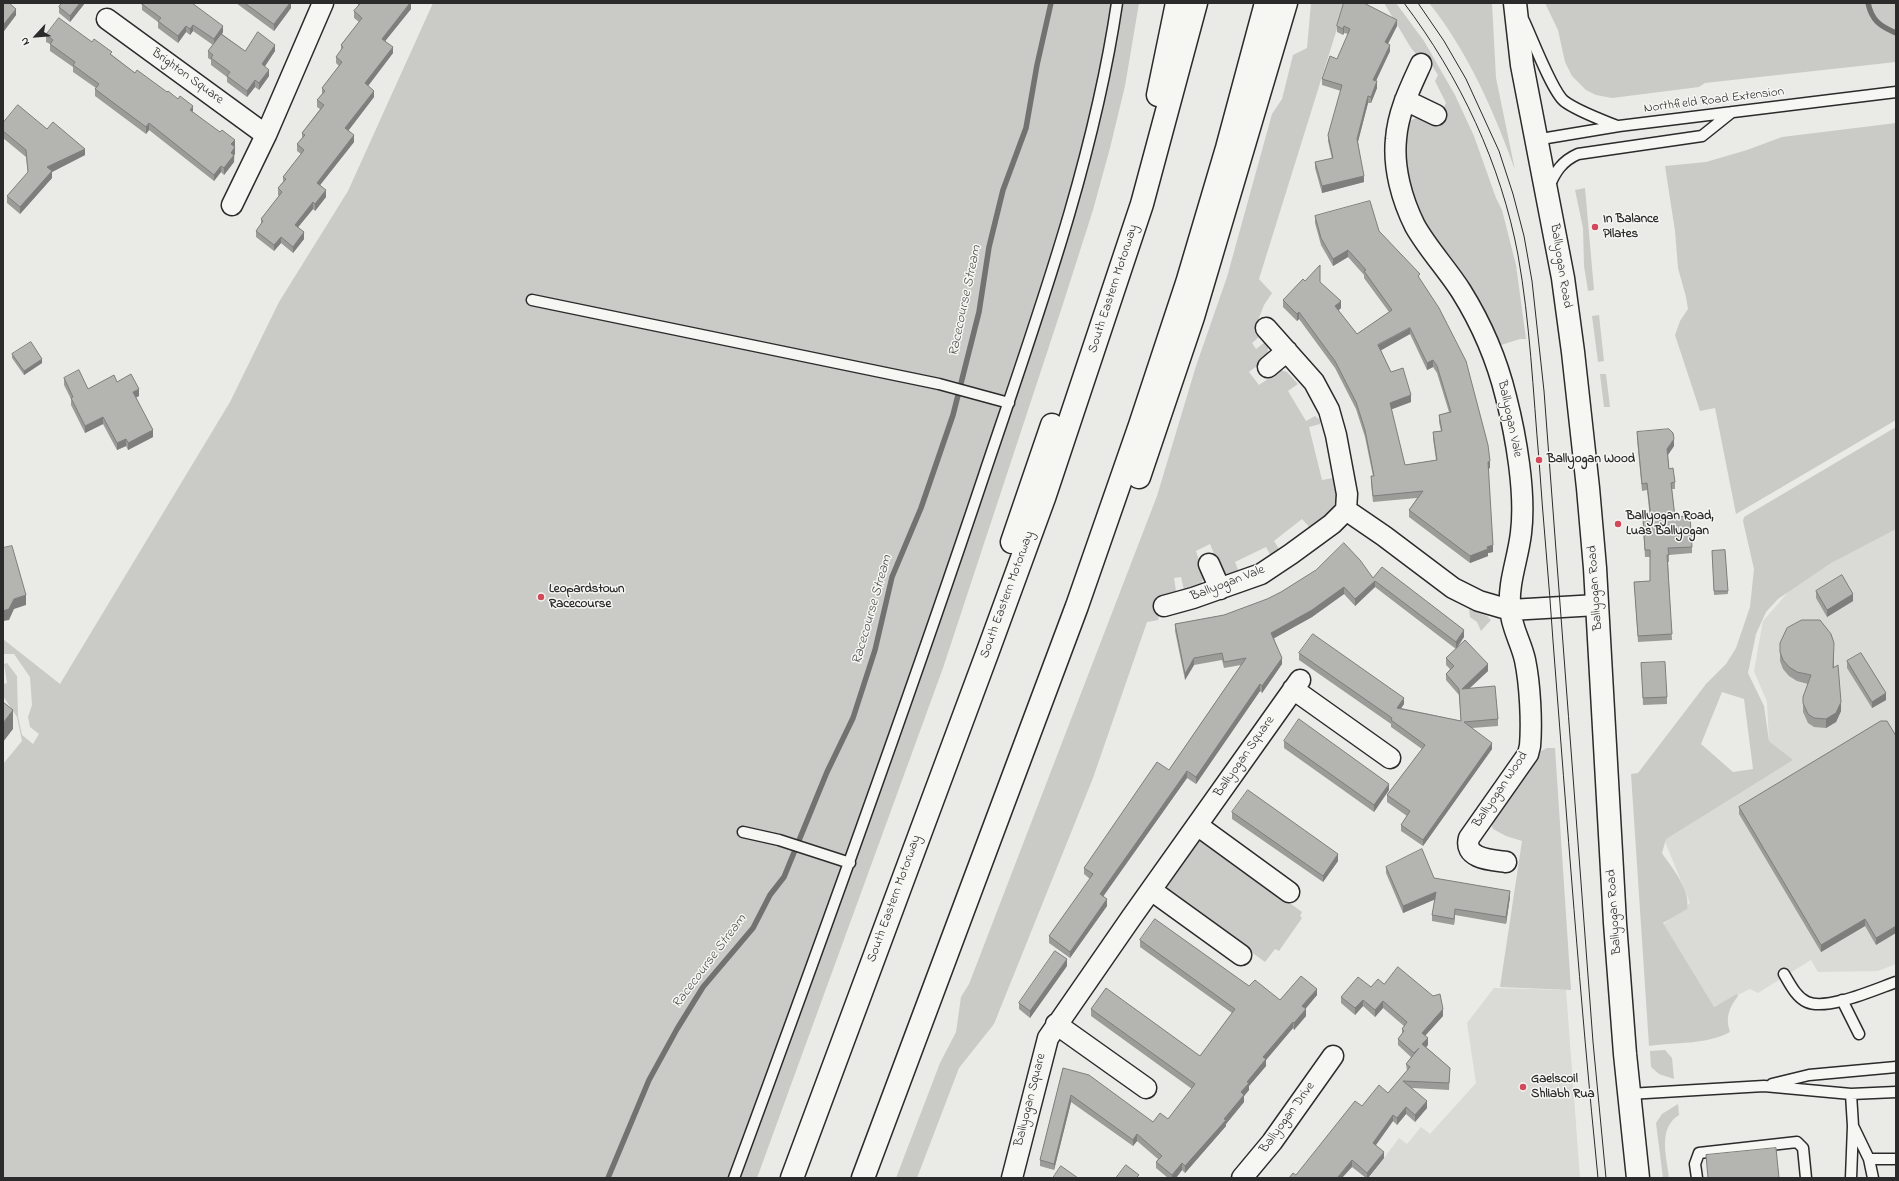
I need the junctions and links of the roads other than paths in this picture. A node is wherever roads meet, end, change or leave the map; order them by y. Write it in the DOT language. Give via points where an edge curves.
graph roads {
  1 [pos="323,3"];
  2 [pos="1117,3"];
  3 [pos="1177,3"];
  4 [pos="1196,3"];
  5 [pos="1266,3"];
  6 [pos="1286,3"];
  7 [pos="1515,3"];
  8 [pos="107,19"];
  9 [pos="1421,64"];
  10 [pos="1896,92"];
  11 [pos="1405,100"];
  12 [pos="1732,112"];
  13 [pos="1436,115"];
  14 [pos="1619,126"];
  15 [pos="266,135"];
  16 [pos="1536,140"];
  17 [pos="1547,192"];
  18 [pos="232,204"];
  19 [pos="532,300"];
  20 [pos="1266,328"];
  21 [pos="1287,351"];
  22 [pos="1268,367"];
  23 [pos="1008,403"];
  24 [pos="1346,510"];
  25 [pos="1209,564"];
  26 [pos="1220,589"];
  27 [pos="1597,605"];
  28 [pos="1164,606"];
  29 [pos="1510,610"];
  30 [pos="1390,758"];
  31 [pos="941,776"];
  32 [pos="1197,825"];
  33 [pos="743,832"];
  34 [pos="1506,862"];
  35 [pos="850,863"];
  36 [pos="979,870"];
  37 [pos="1151,890"];
  38 [pos="1290,892"];
  39 [pos="1241,955"];
  40 [pos="1784,974"];
  41 [pos="1896,982"];
  42 [pos="1842,1000"];
  43 [pos="1056,1024"];
  44 [pos="1859,1034"];
  45 [pos="1333,1056"];
  46 [pos="1896,1067"];
  47 [pos="1764,1086"];
  48 [pos="1146,1088"];
  49 [pos="1896,1092"];
  50 [pos="1629,1094"];
  51 [pos="1851,1094"];
  52 [pos="1853,1126"];
  53 [pos="1869,1159"];
  54 [pos="1896,1159"];
  55 [pos="734,1178"];
  56 [pos="792,1178"];
  57 [pos="863,1178"];
  58 [pos="1012,1178"];
  59 [pos="1242,1178"];
  60 [pos="1638,1178"];
  61 [pos="1697,1178"];
  62 [pos="1806,1178"];
  63 [pos="1851,1178"];
  64 [pos="1873,1178"];
  1 -- 15 [label="street"];
  2 -- 23 [label="lane" via="1097,116 1076,192"];
  3 -- 31 [label="main road" via="1157,100 1139,170 1094,307 974,647"];
  4 -- 31 [label="main road, South Eastern Motorway" via="1142,204 1111,300 1044,498"];
  5 -- 36 [label="main road" via="1225,156 1187,283 1140,425"];
  6 -- 36 [label="main road" via="1192,317 1123,522 1009,828"];
  7 -- 14 [label="lane" via="1549,75 1564,100 1591,115"];
  7 -- 16 [label="main road, Ballyogan Road" via="1522,65"];
  8 -- 15 [label="street, Brighton Square"];
  9 -- 11 [label="street, Ballyogan Vale"];
  10 -- 12 [label="lane, Northfield Road Extension"];
  11 -- 13 [label="street"];
  11 -- 29 [label="street, Ballyogan Vale" via="1396,140 1398,174 1406,207 1416,227 1461,291 1477,320 1500,376 1511,418 1519,471 1521,531 1511,581"];
  12 -- 14 [label="lane, Northfield Road Extension"];
  12 -- 17 [label="lane" via="1702,136 1578,154 1564,161 1554,174"];
  14 -- 16 [label="lane, Northfield Road Extension"];
  15 -- 18 [label="street"];
  16 -- 17 [label="main road, Ballyogan Road"];
  17 -- 27 [label="main road, Ballyogan Road" via="1573,352 1588,488"];
  19 -- 23 [label="lane" via="939,384"];
  20 -- 21 [label="street"];
  21 -- 22 [label="street"];
  21 -- 24 [label="street" via="1314,382 1329,410 1347,494"];
  23 -- 35 [label="lane" via="922,661"];
  24 -- 26 [label="street, Ballyogan Vale" via="1332,524 1276,565 1261,574"];
  24 -- 29 [label="street" via="1453,588 1479,601"];
  25 -- 26 [label="street"];
  26 -- 28 [label="street, Ballyogan Vale"];
  27 -- 29 [label="street"];
  27 -- 50 [label="main road, Ballyogan Road" via="1615,923"];
  29 -- 34 [label="street, Ballyogan Wood" via="1526,665 1530,746 1528,754 1468,841 1475,856"];
  30 -- 32 [label="street, Ballyogan Square" via="1297,685"];
  31 -- 56 [label="main road, South Eastern Motorway"];
  32 -- 37 [label="street, Ballyogan Square"];
  32 -- 38 [label="street"];
  33 -- 35 [label="lane" via="779,840"];
  35 -- 55 [label="lane"];
  36 -- 57 [label="main road"];
  37 -- 39 [label="street"];
  37 -- 43 [label="street, Ballyogan Square"];
  40 -- 42 [label="lane" via="1798,996 1808,1002 1818,1004"];
  41 -- 42 [label="lane"];
  42 -- 44 [label="lane"];
  43 -- 48 [label="street"];
  43 -- 58 [label="street, Ballyogan Square" via="1044,1049"];
  45 -- 59 [label="street, Ballyogan Drive" via="1272,1142"];
  46 -- 47 [label="lane" via="1809,1075"];
  47 -- 50 [label="lane"];
  47 -- 51 [label="lane"];
  49 -- 51 [label="lane"];
  50 -- 60 [label="main road, Ballyogan Road"];
  51 -- 52 [label="lane"];
  52 -- 53 [label="lane"];
  52 -- 63 [label="lane"];
  53 -- 54 [label="lane"];
  53 -- 64 [label="lane"];
  61 -- 62 [label="lane" via="1696,1158 1699,1153 1797,1142 1803,1148"];
}
